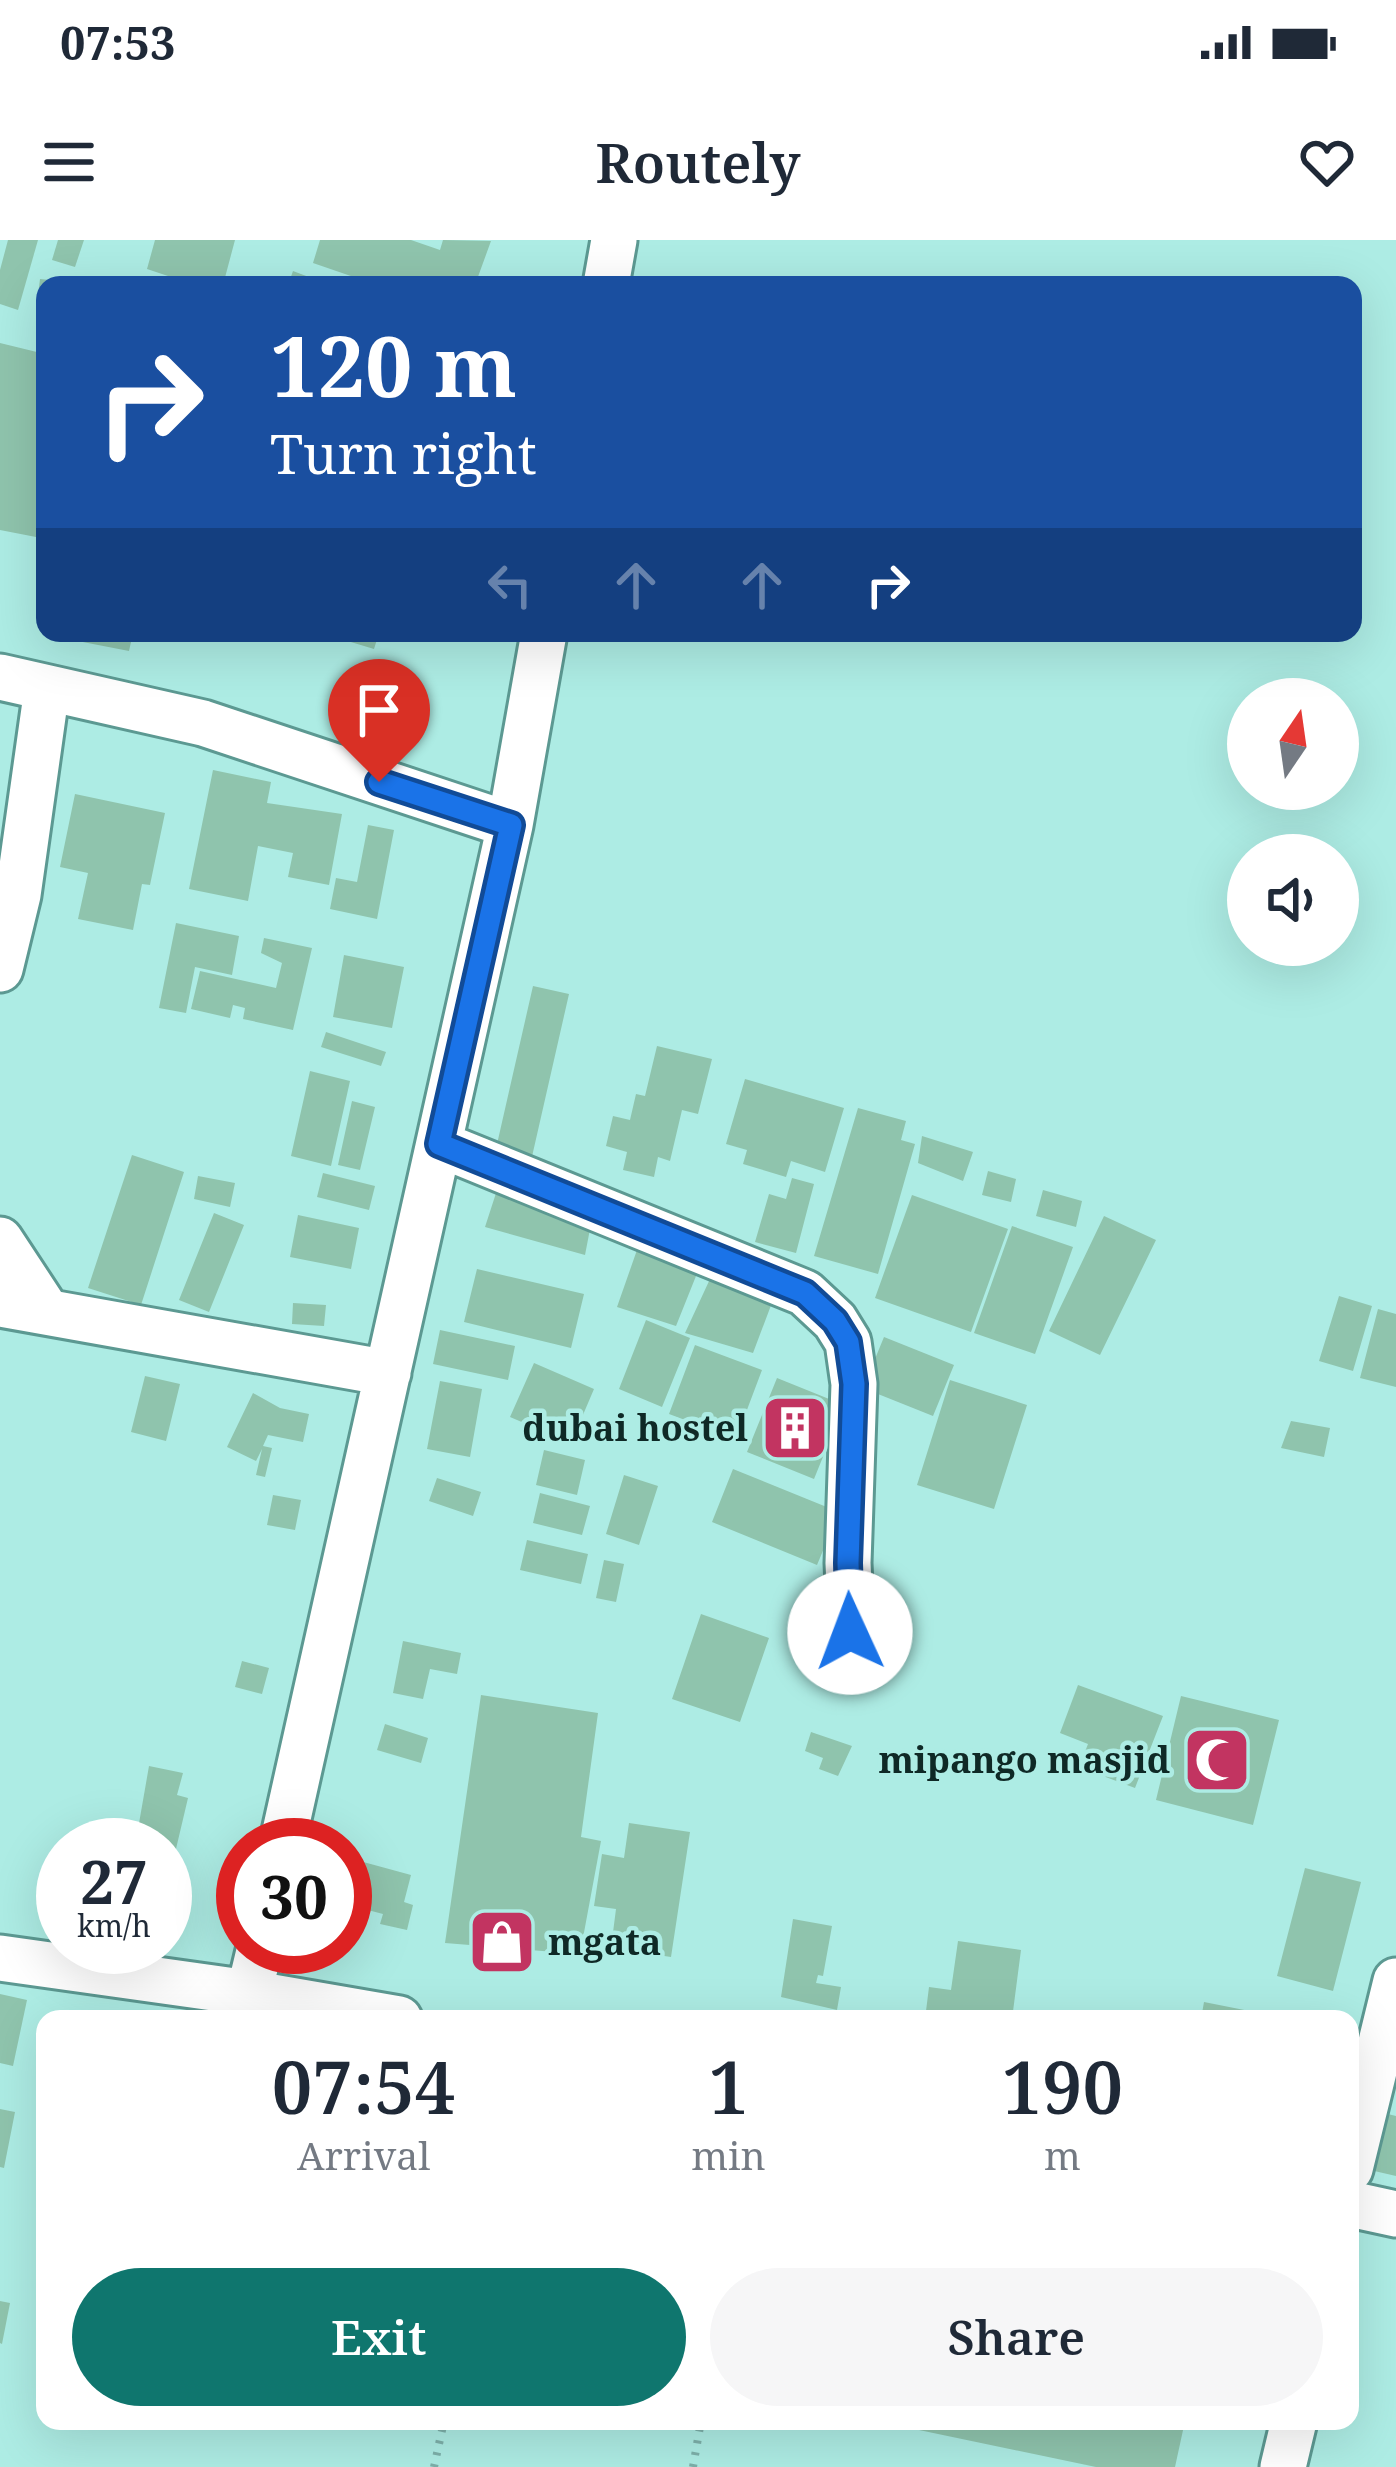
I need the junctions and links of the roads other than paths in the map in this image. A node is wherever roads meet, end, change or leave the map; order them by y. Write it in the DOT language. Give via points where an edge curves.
graph roads {
  1 [pos="614,240"];
  2 [pos="608,276"];
  3 [pos="542,642"];
  4 [pos="0,677"];
  5 [pos="46,688"];
  6 [pos="511,825"];
  7 [pos="0,969"];
  8 [pos="439,1144"];
  9 [pos="0,1240"];
  10 [pos="0,1304"];
  11 [pos="46,1310"];
  12 [pos="388,1373"];
  13 [pos="850,1632"];
  14 [pos="288,1818"];
  15 [pos="0,1958"];
  16 [pos="254,1974"];
  17 [pos="1396,1981"];
  18 [pos="249,1993"];
  19 [pos="347,2010"];
  20 [pos="1359,2132"];
  21 [pos="1359,2206"];
  22 [pos="1396,2214"];
  23 [pos="1292,2430"];
  24 [pos="1283,2467"];
  1 -- 2 [label="street"];
  3 -- 6 [label="street"];
  4 -- 5 [label="street"];
  5 -- 6 [label="street" via="203,723"];
  5 -- 7 [label="street"];
  6 -- 8 [label="street"];
  8 -- 12 [label="street"];
  8 -- 13 [label="street" via="805,1293 835,1321 848,1342 854,1384"];
  9 -- 11 [label="street"];
  10 -- 11 [label="street"];
  11 -- 12 [label="street"];
  12 -- 14 [label="street"];
  15 -- 18 [label="street"];
  16 -- 18 [label="street"];
  17 -- 20 [label="street"];
  18 -- 19 [label="street"];
  21 -- 22 [label="street"];
  23 -- 24 [label="street"];
}
